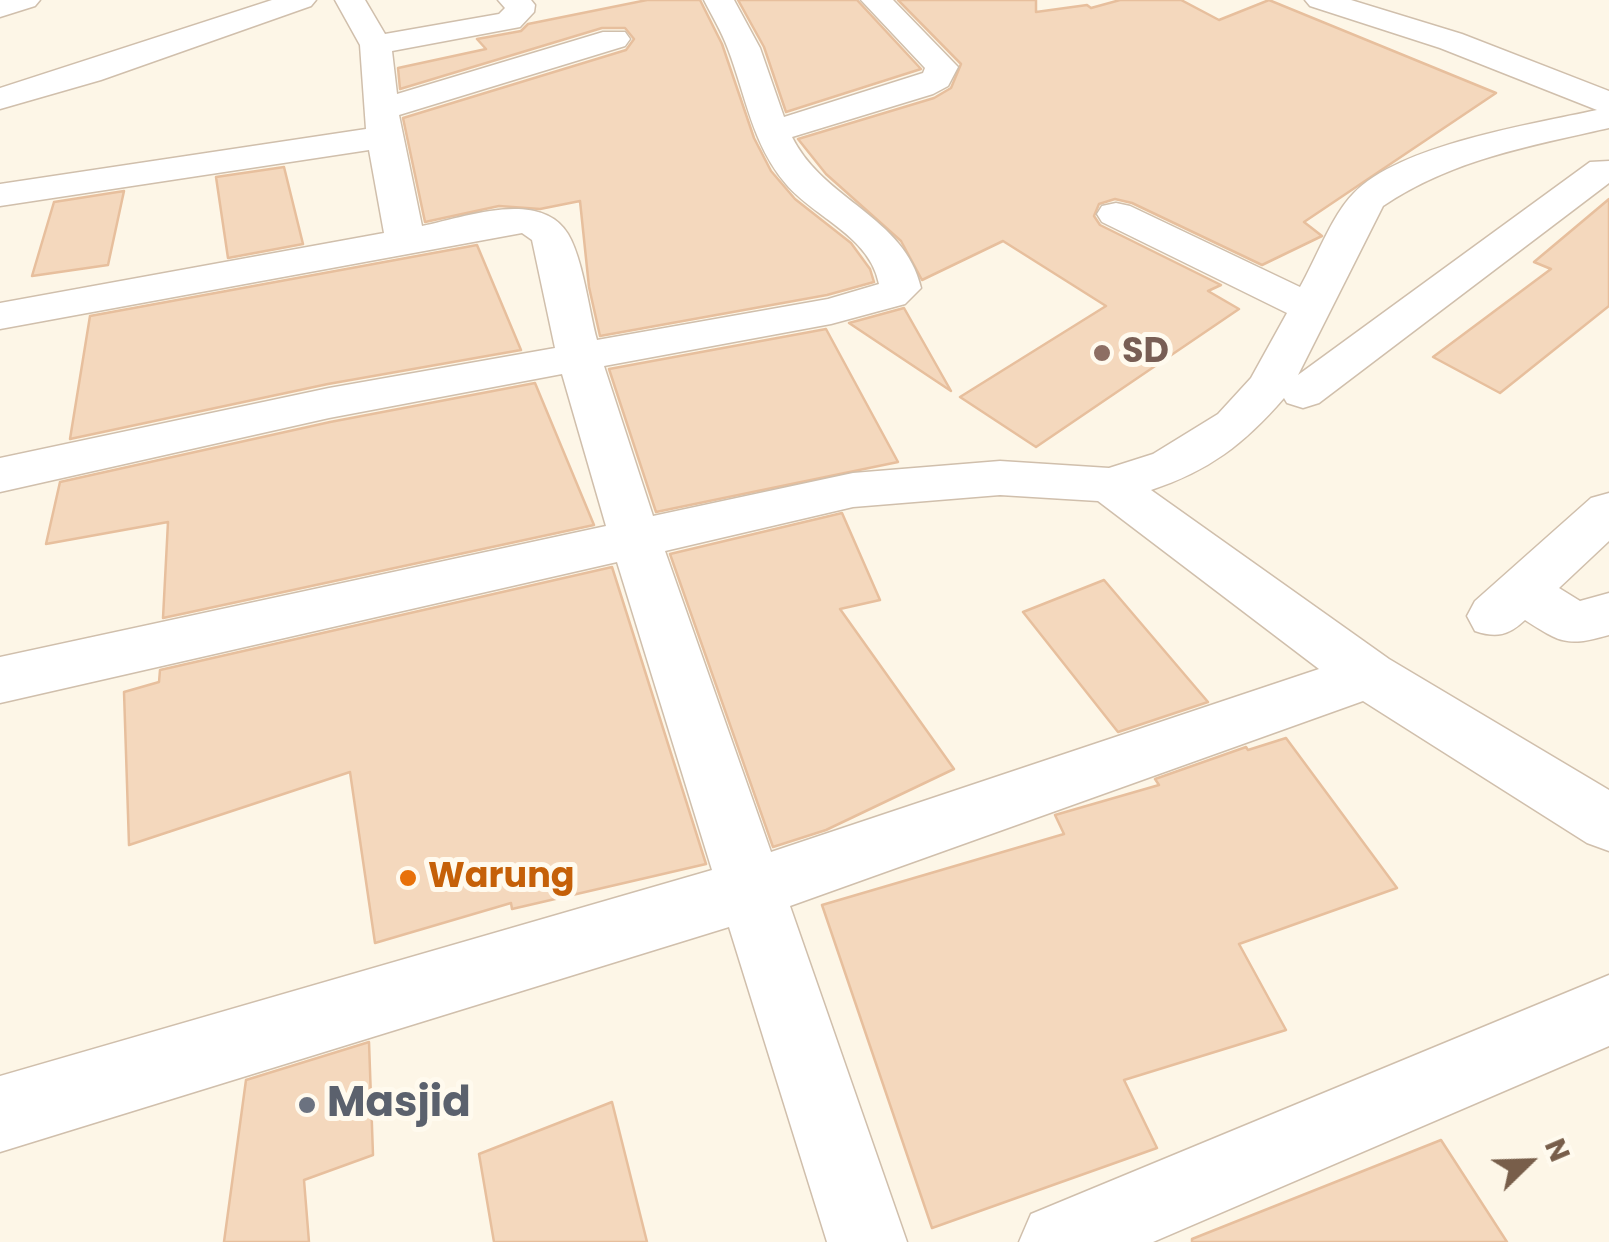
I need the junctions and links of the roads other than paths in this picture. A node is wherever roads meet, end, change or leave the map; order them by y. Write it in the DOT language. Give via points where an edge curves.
graph roads {
  1 [pos="25,0"];
  2 [pos="301,0"];
  3 [pos="350,0"];
  4 [pos="514,0"];
  5 [pos="718,0"];
  6 [pos="876,0"];
  7 [pos="1320,0"];
  8 [pos="1431,0"];
  9 [pos="0,8"];
  10 [pos="614,38"];
  11 [pos="1451,41"];
  12 [pos="376,45"];
  13 [pos="0,99"];
  14 [pos="1609,103"];
  15 [pos="1609,118"];
  16 [pos="382,124"];
  17 [pos="772,132"];
  18 [pos="1528,136"];
  19 [pos="1606,171"];
  20 [pos="0,195"];
  21 [pos="1116,214"];
  22 [pos="406,243"];
  23 [pos="1312,309"];
  24 [pos="0,316"];
  25 [pos="578,354"];
  26 [pos="1303,393"];
  27 [pos="0,475"];
  28 [pos="1110,485"];
  29 [pos="1609,511"];
  30 [pos="635,538"];
  31 [pos="1598,633"];
  32 [pos="1369,675"];
  33 [pos="0,680"];
  34 [pos="1609,823"];
  35 [pos="752,889"];
  36 [pos="1609,1010"];
  37 [pos="0,1114"];
  38 [pos="867,1242"];
  39 [pos="1060,1242"];
  1 -- 9 [label="street"];
  2 -- 13 [label="street"];
  3 -- 12 [label="street"];
  4 -- 12 [label="street" via="519,12 510,21"];
  5 -- 17 [label="street" via="744,47"];
  6 -- 17 [label="street" via="942,67 938,75 885,99"];
  7 -- 11 [label="street"];
  8 -- 11 [label="street"];
  10 -- 16 [label="street"];
  11 -- 14 [label="street"];
  12 -- 16 [label="street"];
  15 -- 18 [label="street"];
  16 -- 20 [label="street"];
  16 -- 22 [label="street"];
  17 -- 25 [label="street" via="797,174 900,270 900,288 830,311"];
  18 -- 19 [label="street"];
  18 -- 23 [label="street" via="1426,166 1366,200"];
  19 -- 26 [label="street"];
  21 -- 23 [label="street"];
  22 -- 24 [label="street"];
  22 -- 25 [label="street" via="510,221 540,225 551,238"];
  23 -- 28 [label="street" via="1270,385 1236,425 1170,466"];
  25 -- 27 [label="street"];
  25 -- 30 [label="street"];
  28 -- 30 [label="street" via="1000,478 917,482"];
  28 -- 32 [label="street"];
  29 -- 31 [label="street" via="1508,604"];
  30 -- 33 [label="street"];
  30 -- 35 [label="street"];
  32 -- 34 [label="street"];
  32 -- 35 [label="street"];
  35 -- 37 [label="street"];
  35 -- 38 [label="street"];
  36 -- 39 [label="street"];
}
